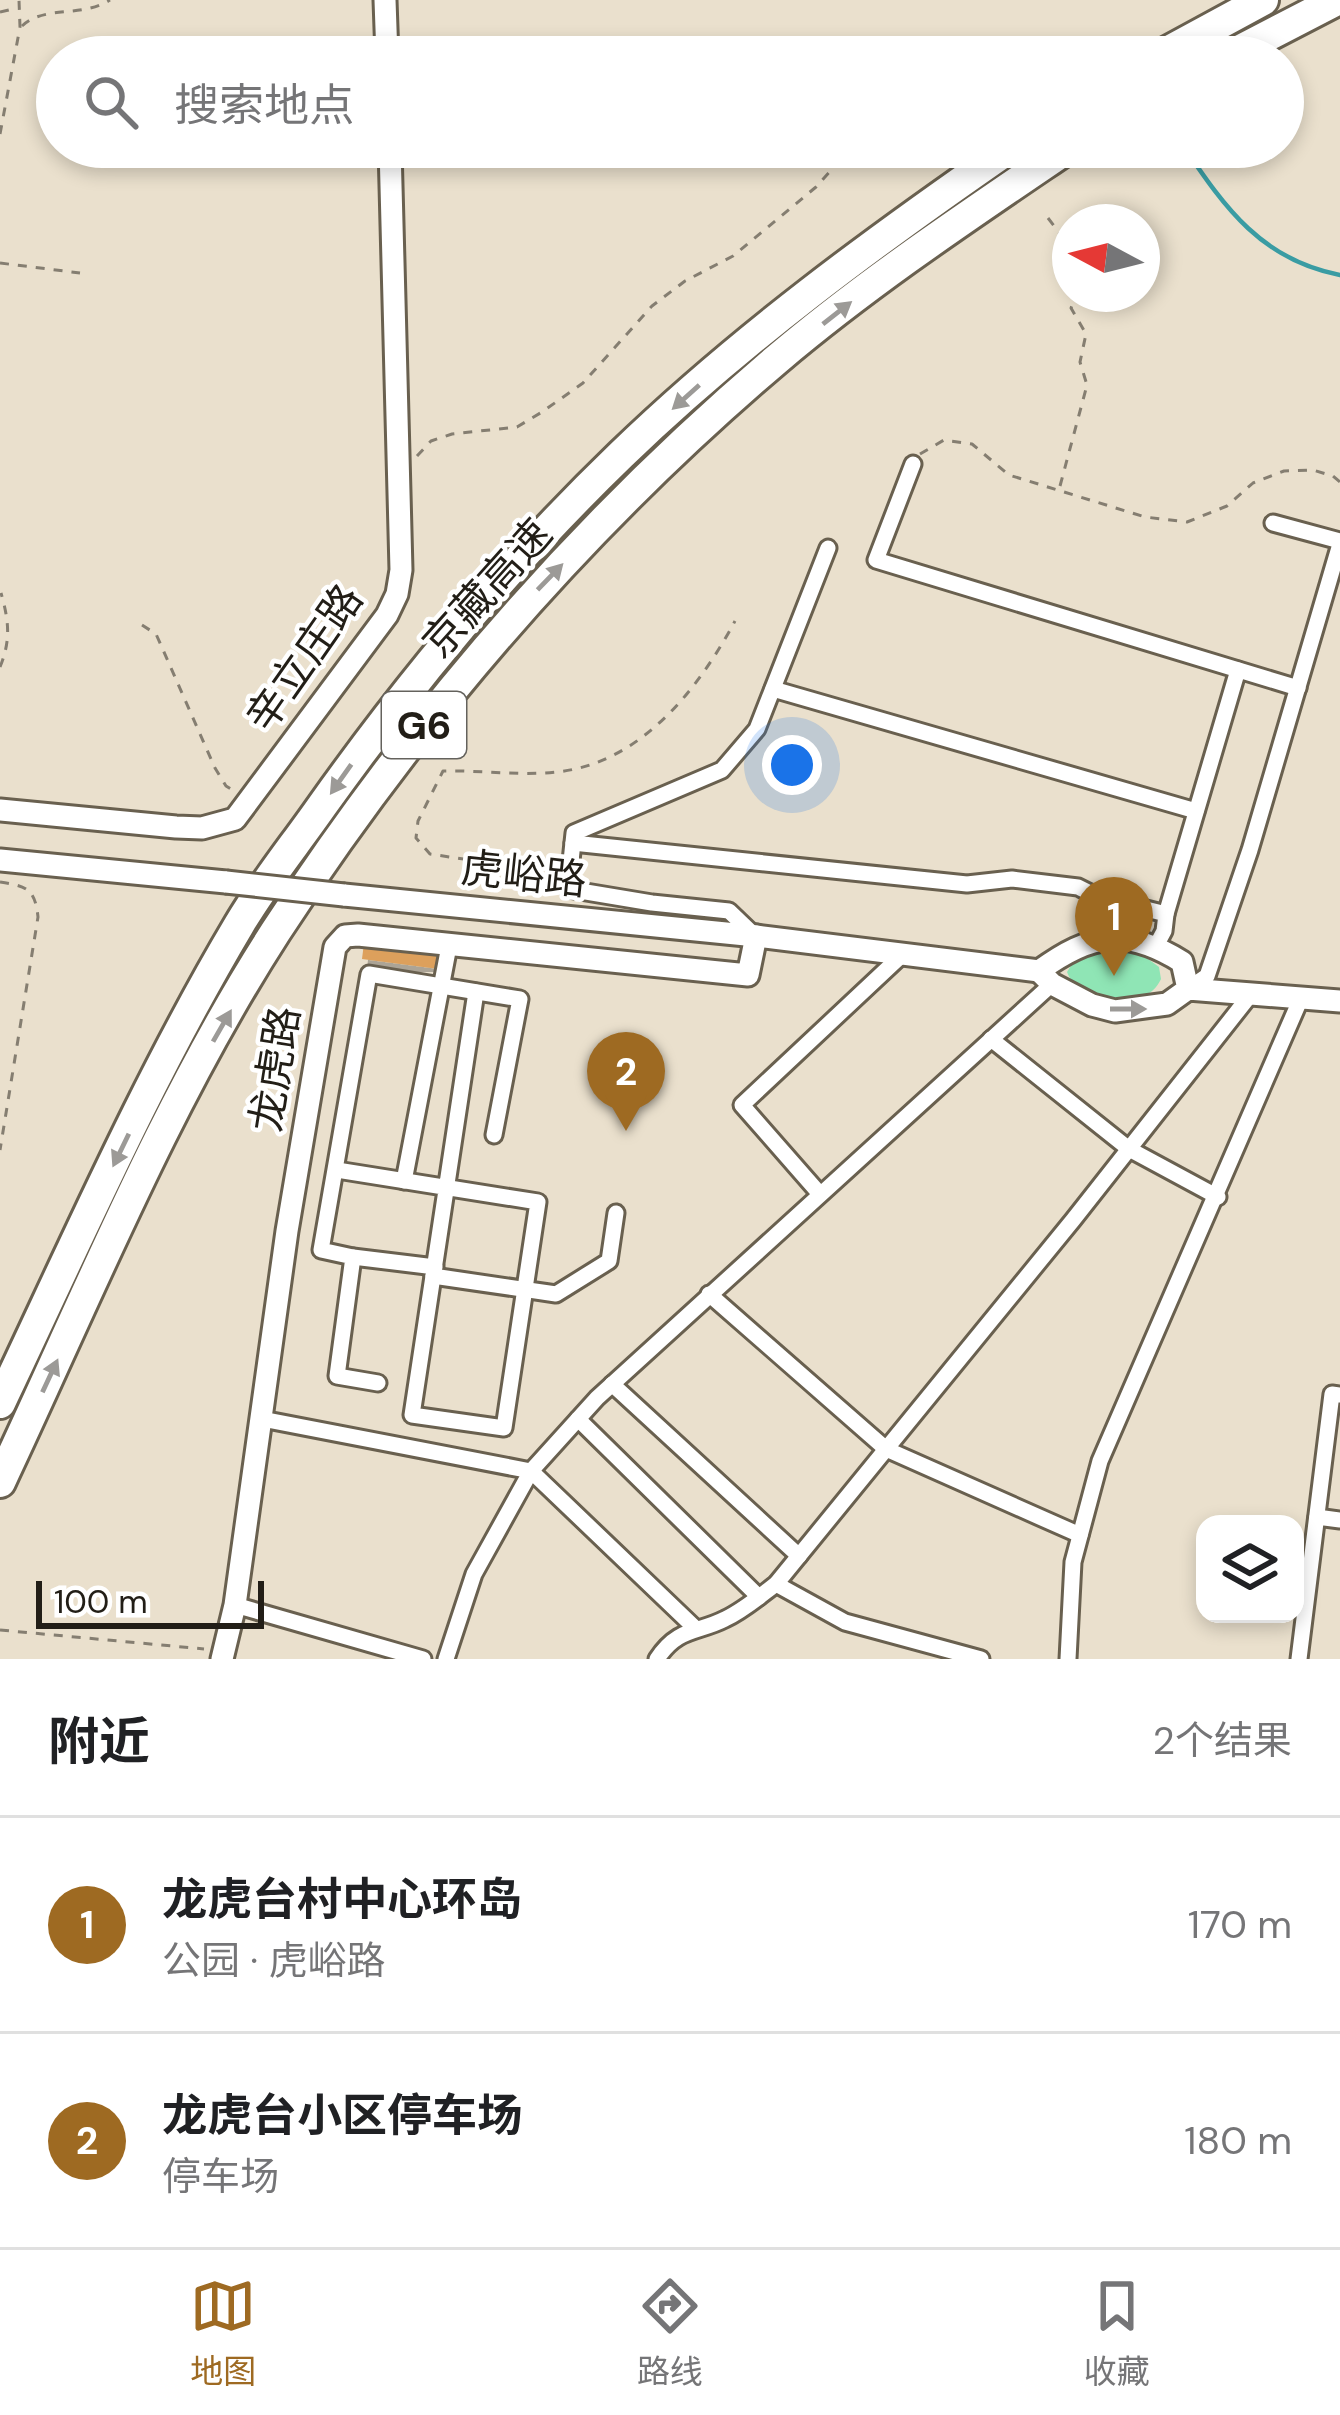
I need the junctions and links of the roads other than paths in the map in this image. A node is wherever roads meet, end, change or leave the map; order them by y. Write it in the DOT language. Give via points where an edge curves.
graph roads {
  1 [pos="385,0"];
  2 [pos="1263,0"];
  3 [pos="1337,0"];
  4 [pos="386,36"];
  5 [pos="1197,36"];
  6 [pos="1268,36"];
  7 [pos="391,168"];
  8 [pos="981,168"];
  9 [pos="1038,168"];
  10 [pos="913,464"];
  11 [pos="1273,523"];
  12 [pos="1340,542"];
  13 [pos="828,548"];
  14 [pos="1238,670"];
  15 [pos="1298,688"];
  16 [pos="773,689"];
  17 [pos="0,810"];
  18 [pos="1196,812"];
  19 [pos="573,843"];
  20 [pos="0,860"];
  21 [pos="1166,914"];
  22 [pos="756,936"];
  23 [pos="449,946"];
  24 [pos="1156,946"];
  25 [pos="903,954"];
  26 [pos="1046,977"];
  27 [pos="442,986"];
  28 [pos="1188,989"];
  29 [pos="476,992"];
  30 [pos="1251,994"];
  31 [pos="1301,998"];
  32 [pos="1340,1001"];
  33 [pos="991,1039"];
  34 [pos="494,1135"];
  35 [pos="1129,1149"];
  36 [pos="337,1170"];
  37 [pos="404,1181"];
  38 [pos="446,1188"];
  39 [pos="819,1193"];
  40 [pos="1218,1196"];
  41 [pos="616,1213"];
  42 [pos="353,1257"];
  43 [pos="434,1272"];
  44 [pos="525,1290"];
  45 [pos="710,1294"];
  46 [pos="378,1383"];
  47 [pos="612,1384"];
  48 [pos="1340,1395"];
  49 [pos="0,1403"];
  50 [pos="262,1418"];
  51 [pos="578,1419"];
  52 [pos="886,1449"];
  53 [pos="531,1471"];
  54 [pos="0,1482"];
  55 [pos="1317,1517"];
  56 [pos="1340,1520"];
  57 [pos="1080,1535"];
  58 [pos="799,1556"];
  59 [pos="776,1584"];
  60 [pos="759,1597"];
  61 [pos="235,1604"];
  62 [pos="694,1628"];
  63 [pos="223,1655"];
  64 [pos="424,1659"];
  65 [pos="446,1659"];
  66 [pos="657,1659"];
  67 [pos="981,1659"];
  68 [pos="1068,1659"];
  69 [pos="1299,1659"];
  1 -- 4 [label="street"];
  2 -- 5 [label="highway"];
  3 -- 6 [label="highway"];
  7 -- 17 [label="street, 辛立庄路" via="401,569 387,614 235,819 202,828"];
  8 -- 49 [label="highway, 京藏高速 / G6, one-way" via="757,334 621,454 470,615 367,743 240,922 148,1092"];
  54 -- 9 [label="highway, 京藏高速 / G6, one-way" via="177,1105 275,933 422,727 509,620 777,359"];
  10 -- 14 [label="street" via="876,560"];
  11 -- 12 [label="street"];
  12 -- 15 [label="street"];
  13 -- 16 [label="street"];
  14 -- 15 [label="street"];
  14 -- 18 [label="street"];
  15 -- 28 [label="street" via="1207,976"];
  16 -- 18 [label="street"];
  16 -- 19 [label="street" via="757,729 722,770 588,826"];
  18 -- 21 [label="street"];
  19 -- 21 [label="street" via="967,884 1012,879 1078,887"];
  19 -- 22 [label="street" via="568,889 729,910"];
  20 -- 22 [label="street, 虎峪路, bridge"];
  21 -- 24 [label="street"];
  22 -- 23 [label="street, 龙虎路" via="748,975"];
  22 -- 25 [label="street, 虎峪路"];
  23 -- 27 [label="street"];
  23 -- 50 [label="street, 龙虎路" via="358,935 334,947"];
  24 -- 26 [label="street" via="1102,940 1072,947"];
  24 -- 28 [label="street" via="1182,962"];
  25 -- 26 [label="street, 虎峪路"];
  25 -- 39 [label="street" via="742,1105"];
  26 -- 28 [label="street, 虎峪路, one-way" via="1115,1011 1167,1004"];
  26 -- 33 [label="street"];
  27 -- 29 [label="street"];
  27 -- 36 [label="street" via="369,974"];
  27 -- 37 [label="street"];
  28 -- 30 [label="street"];
  29 -- 34 [label="street" via="520,999"];
  29 -- 38 [label="street"];
  30 -- 31 [label="street"];
  30 -- 35 [label="street"];
  31 -- 32 [label="street"];
  31 -- 40 [label="street"];
  33 -- 35 [label="street"];
  33 -- 39 [label="street"];
  35 -- 40 [label="street"];
  35 -- 52 [label="street"];
  36 -- 37 [label="street"];
  36 -- 42 [label="street" via="321,1250"];
  37 -- 38 [label="street"];
  38 -- 43 [label="street"];
  38 -- 44 [label="street" via="538,1202"];
  39 -- 45 [label="street"];
  40 -- 57 [label="street" via="1100,1461"];
  41 -- 44 [label="street" via="609,1261 556,1294"];
  42 -- 43 [label="street"];
  42 -- 46 [label="street" via="337,1376"];
  43 -- 44 [label="street"];
  43 -- 44 [label="street" via="412,1415 504,1428"];
  45 -- 47 [label="street"];
  45 -- 52 [label="street"];
  47 -- 51 [label="street"];
  47 -- 58 [label="street"];
  48 -- 55 [label="street" via="1332,1394"];
  50 -- 53 [label="street"];
  50 -- 61 [label="street, 龙虎路"];
  51 -- 53 [label="street"];
  51 -- 60 [label="street"];
  52 -- 57 [label="street"];
  52 -- 58 [label="street"];
  53 -- 62 [label="street"];
  53 -- 65 [label="street" via="474,1574"];
  55 -- 56 [label="street"];
  55 -- 69 [label="street"];
  57 -- 68 [label="street"];
  58 -- 59 [label="street"];
  59 -- 60 [label="street"];
  59 -- 67 [label="street" via="845,1622"];
  60 -- 62 [label="street" via="721,1622"];
  61 -- 63 [label="street, 龙虎路"];
  61 -- 64 [label="street"];
  62 -- 66 [label="street"];
}
